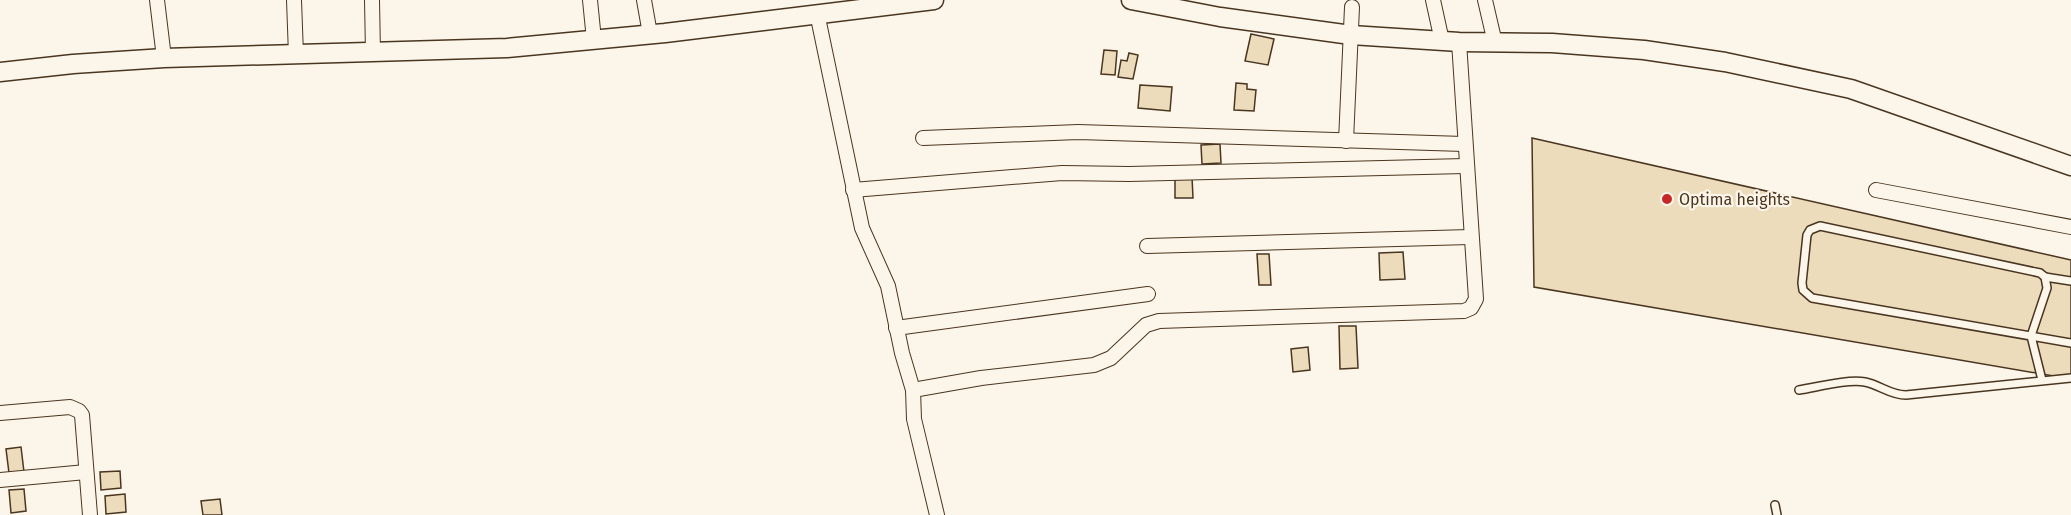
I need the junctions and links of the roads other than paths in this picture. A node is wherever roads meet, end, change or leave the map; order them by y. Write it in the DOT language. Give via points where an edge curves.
graph roads {
  1 [pos="157,0"];
  2 [pos="294,0"];
  3 [pos="372,0"];
  4 [pos="590,0"];
  5 [pos="645,0"];
  6 [pos="934,0"];
  7 [pos="1131,0"];
  8 [pos="1433,0"];
  9 [pos="1485,0"];
  10 [pos="1352,7"];
  11 [pos="817,13"];
  12 [pos="650,34"];
  13 [pos="1351,35"];
  14 [pos="594,40"];
  15 [pos="1450,41"];
  16 [pos="1495,43"];
  17 [pos="373,53"];
  18 [pos="296,55"];
  19 [pos="164,58"];
  20 [pos="0,72"];
  21 [pos="923,138"];
  22 [pos="1346,141"];
  23 [pos="1464,144"];
  24 [pos="1465,166"];
  25 [pos="2071,166"];
  26 [pos="853,190"];
  27 [pos="1876,190"];
  28 [pos="2071,227"];
  29 [pos="1470,237"];
  30 [pos="1147,246"];
  31 [pos="2045,277"];
  32 [pos="2071,281"];
  33 [pos="1148,294"];
  34 [pos="896,328"];
  35 [pos="2031,336"];
  36 [pos="2071,343"];
  37 [pos="2071,378"];
  38 [pos="2042,380"];
  39 [pos="913,390"];
  40 [pos="1799,390"];
  41 [pos="0,413"];
  42 [pos="86,472"];
  43 [pos="0,480"];
  44 [pos="1775,505"];
  45 [pos="90,515"];
  46 [pos="937,515"];
  47 [pos="1777,515"];
  1 -- 19 [label="street"];
  2 -- 18 [label="street"];
  3 -- 17 [label="street"];
  4 -- 14 [label="street"];
  5 -- 12 [label="street"];
  6 -- 11 [label="street"];
  7 -- 13 [label="street"];
  8 -- 15 [label="street"];
  9 -- 16 [label="street"];
  10 -- 13 [label="street"];
  11 -- 12 [label="street"];
  11 -- 26 [label="street"];
  12 -- 14 [label="street"];
  13 -- 15 [label="street"];
  13 -- 22 [label="street"];
  14 -- 17 [label="street"];
  15 -- 16 [label="street"];
  15 -- 23 [label="street"];
  16 -- 25 [label="street" via="1644,50 1851,89"];
  17 -- 18 [label="street"];
  18 -- 19 [label="street"];
  19 -- 20 [label="street"];
  21 -- 22 [label="street" via="1078,132"];
  22 -- 23 [label="street"];
  23 -- 24 [label="street"];
  24 -- 26 [label="street" via="1062,173"];
  24 -- 29 [label="street"];
  26 -- 34 [label="street" via="866,238 888,286"];
  27 -- 28 [label="street"];
  29 -- 30 [label="street"];
  29 -- 39 [label="street" via="1476,299 1468,310 1159,321 1146,325 1111,358 1094,365"];
  31 -- 32 [label="lane"];
  31 -- 35 [label="lane" via="2047,288"];
  31 -- 35 [label="lane" via="1820,226 1807,235 1802,283 1803,290 1812,298"];
  33 -- 34 [label="street"];
  34 -- 39 [label="street"];
  35 -- 36 [label="lane"];
  35 -- 38 [label="lane"];
  37 -- 38 [label="lane"];
  38 -- 40 [label="lane" via="1906,396 1855,381"];
  39 -- 46 [label="street" via="914,419"];
  41 -- 42 [label="street" via="75,408 82,416"];
  42 -- 43 [label="street"];
  42 -- 45 [label="street"];
  44 -- 47 [label="lane"];
}
